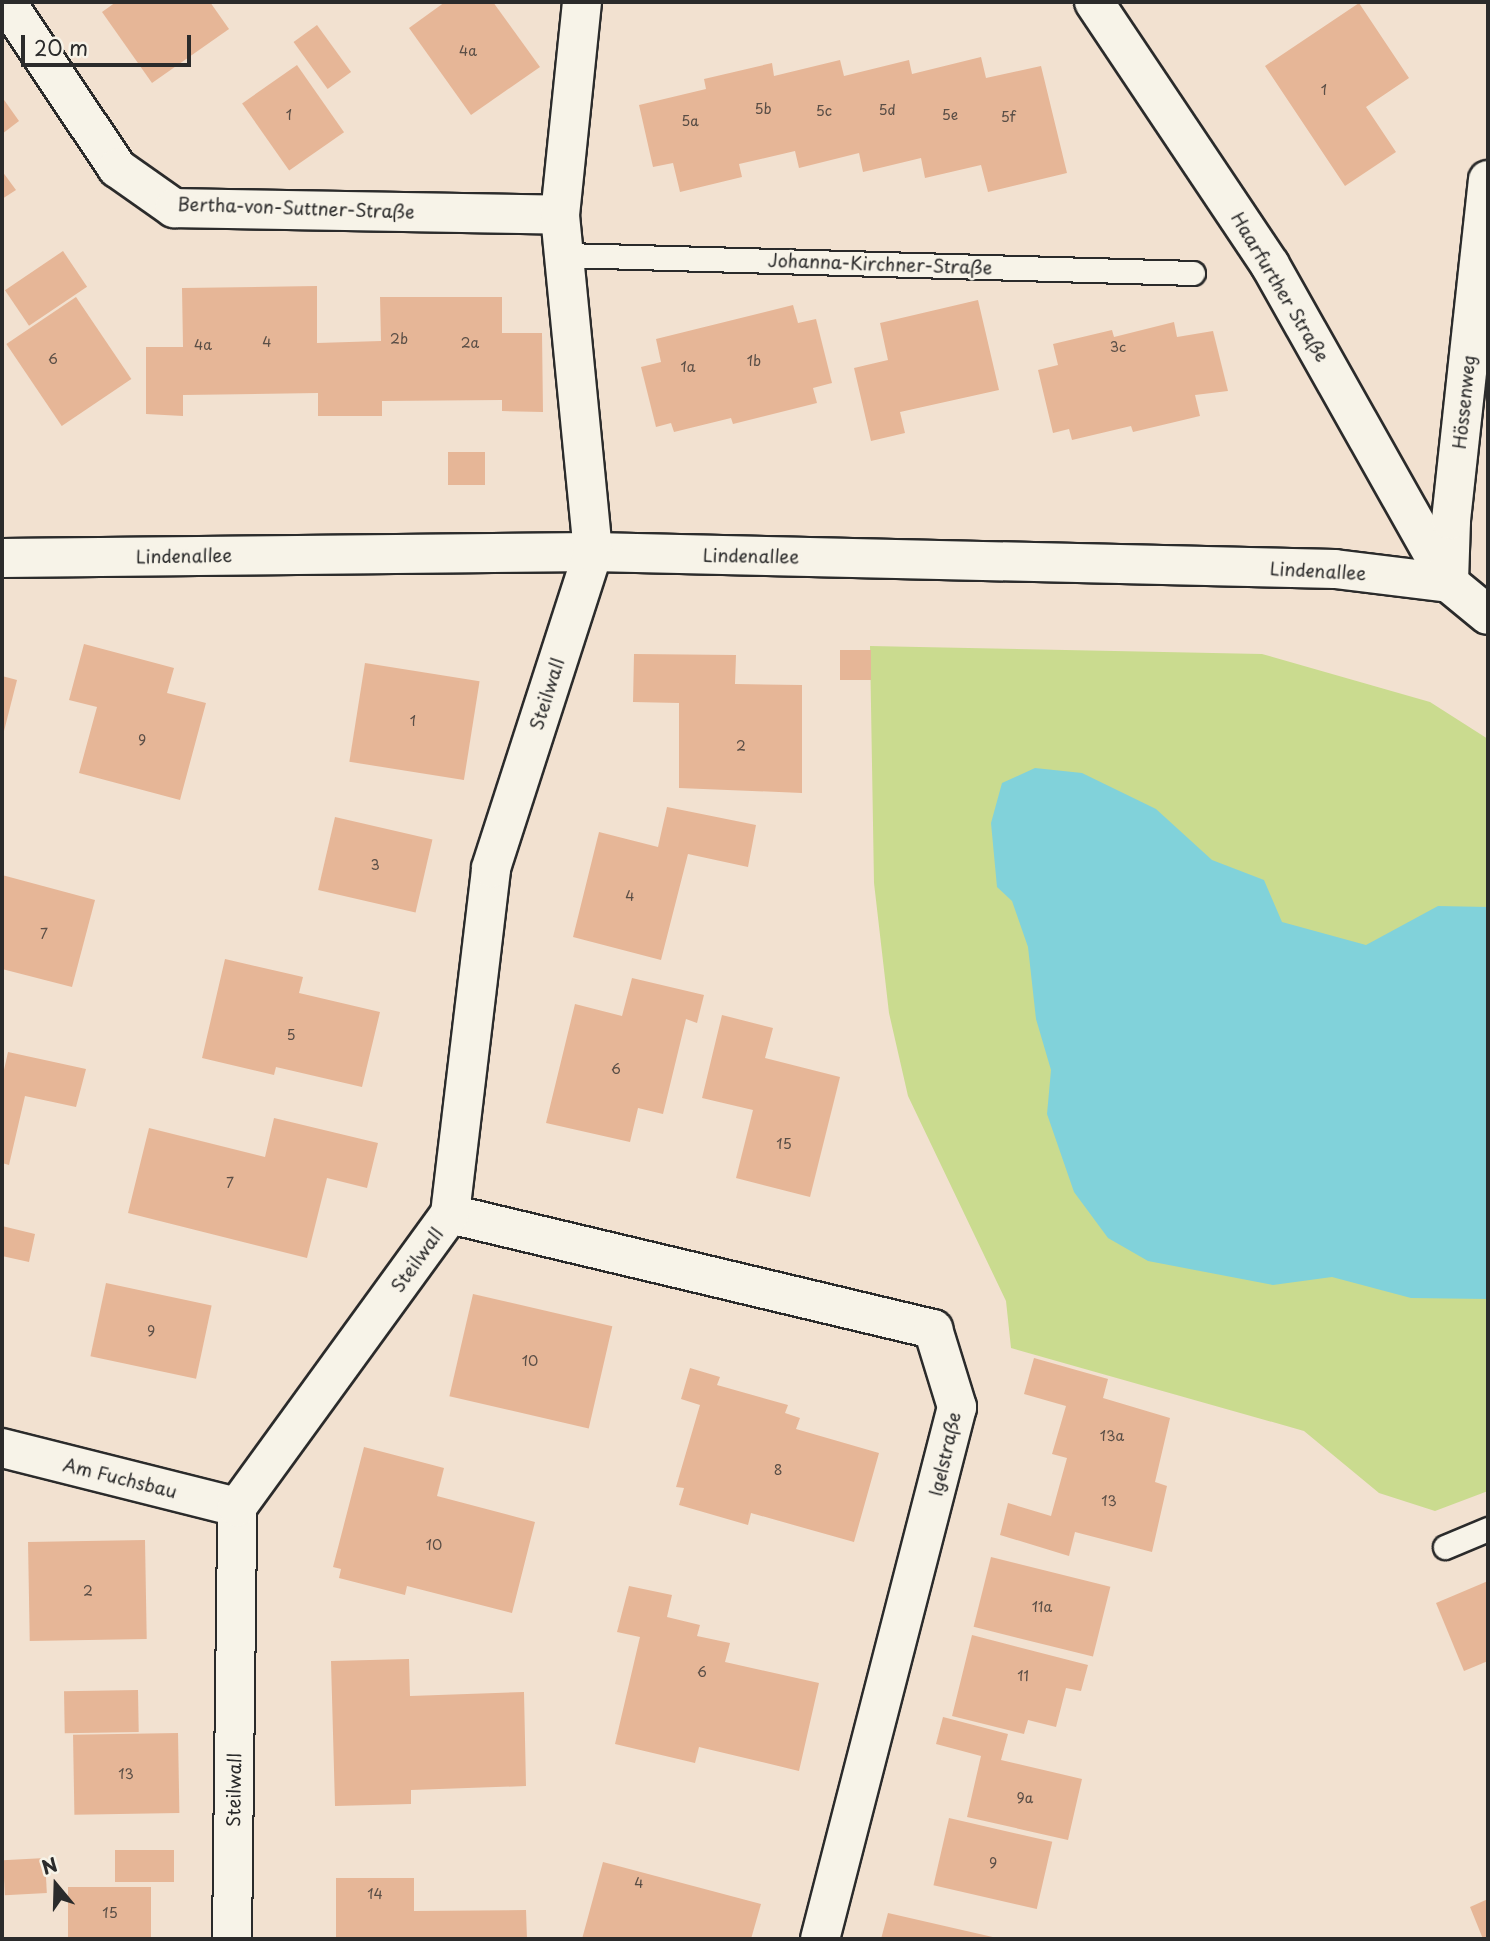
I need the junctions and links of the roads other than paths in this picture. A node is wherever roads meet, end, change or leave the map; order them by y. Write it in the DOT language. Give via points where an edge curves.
graph roads {
  1 [pos="6,2"];
  2 [pos="582,2"];
  3 [pos="1094,2"];
  4 [pos="1488,180"];
  5 [pos="560,215"];
  6 [pos="566,255"];
  7 [pos="1194,273"];
  8 [pos="593,552"];
  9 [pos="2,558"];
  10 [pos="1449,583"];
  11 [pos="1488,615"];
  12 [pos="450,1214"];
  13 [pos="2,1448"];
  14 [pos="237,1507"];
  15 [pos="1488,1529"];
  16 [pos="1445,1547"];
  17 [pos="232,1939"];
  18 [pos="820,1939"];
  1 -- 5 [label="street, Bertha-von-Suttner-Straße" via="117,168 174,208"];
  2 -- 5 [label="street"];
  3 -- 10 [label="street, Haarfurther Straße" via="1270,265"];
  4 -- 10 [label="street, Hössenweg" via="1451,520"];
  5 -- 6 [label="street"];
  6 -- 7 [label="lane, Johanna-Kirchner-Straße"];
  6 -- 8 [label="street"];
  8 -- 9 [label="street, Lindenallee"];
  8 -- 10 [label="street, Lindenallee" via="1335,569"];
  8 -- 12 [label="street, Steilwall" via="491,868"];
  10 -- 11 [label="street"];
  12 -- 14 [label="street, Steilwall"];
  12 -- 18 [label="street, Igelstraße" via="933,1329 957,1407"];
  13 -- 14 [label="street, Am Fuchsbau"];
  14 -- 17 [label="street, Steilwall"];
  15 -- 16 [label="lane"];
}
